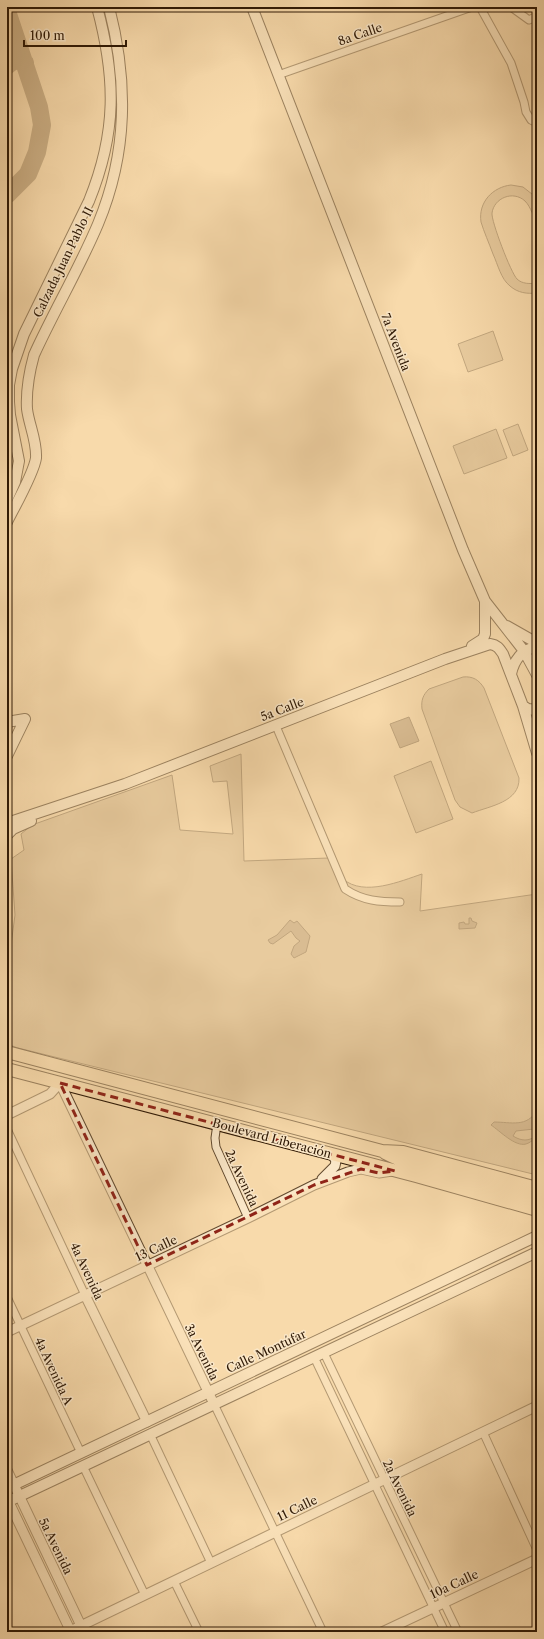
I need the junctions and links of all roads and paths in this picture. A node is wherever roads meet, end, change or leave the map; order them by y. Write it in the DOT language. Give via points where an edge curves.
graph roads {
  1 [pos="97,7"];
  2 [pos="109,7"];
  3 [pos="252,7"];
  4 [pos="472,7"];
  5 [pos="480,7"];
  6 [pos="511,7"];
  7 [pos="537,16"];
  8 [pos="278,75"];
  9 [pos="537,123"];
  10 [pos="7,500"];
  11 [pos="7,522"];
  12 [pos="485,600"];
  13 [pos="501,622"];
  14 [pos="537,643"];
  15 [pos="537,647"];
  16 [pos="524,651"];
  17 [pos="445,659"];
  18 [pos="511,674"];
  19 [pos="537,675"];
  20 [pos="522,706"];
  21 [pos="537,710"];
  22 [pos="7,722"];
  23 [pos="276,726"];
  24 [pos="537,748"];
  25 [pos="7,756"];
  26 [pos="125,784"];
  27 [pos="7,823"];
  28 [pos="7,835"];
  29 [pos="400,902"];
  30 [pos="7,1052"];
  31 [pos="7,1069"];
  32 [pos="60,1083"];
  33 [pos="7,1115"];
  34 [pos="217,1124"];
  35 [pos="7,1129"];
  36 [pos="382,1152"];
  37 [pos="332,1154"];
  38 [pos="395,1171"];
  39 [pos="314,1185"];
  40 [pos="532,1186"];
  41 [pos="537,1198"];
  42 [pos="537,1210"];
  43 [pos="248,1218"];
  44 [pos="537,1236"];
  45 [pos="537,1253"];
  46 [pos="147,1265"];
  47 [pos="85,1295"];
  48 [pos="7,1297"];
  49 [pos="20,1326"];
  50 [pos="7,1332"];
  51 [pos="324,1352"];
  52 [pos="314,1357"];
  53 [pos="208,1393"];
  54 [pos="214,1404"];
  55 [pos="537,1406"];
  56 [pos="147,1422"];
  57 [pos="483,1432"];
  58 [pos="150,1434"];
  59 [pos="81,1453"];
  60 [pos="83,1466"];
  61 [pos="7,1470"];
  62 [pos="384,1480"];
  63 [pos="375,1484"];
  64 [pos="10,1487"];
  65 [pos="19,1496"];
  66 [pos="7,1501"];
  67 [pos="275,1532"];
  68 [pos="537,1550"];
  69 [pos="537,1558"];
  70 [pos="211,1563"];
  71 [pos="174,1581"];
  72 [pos="145,1595"];
  73 [pos="444,1603"];
  74 [pos="433,1608"];
  75 [pos="83,1629"];
  76 [pos="70,1632"];
  77 [pos="199,1632"];
  78 [pos="322,1632"];
  79 [pos="382,1632"];
  80 [pos="444,1632"];
  81 [pos="458,1632"];
  1 -- 10 [label="main road, Calzada Juan Pablo II" via="104,31 112,90 107,146 89,201 24,334 14,363 9,385 9,402 19,460 15,482"];
  2 -- 11 [label="main road, Calzada Juan Pablo II" via="120,59 123,114 115,170 98,224 30,368 27,410 36,457"];
  3 -- 8 [label="main road, 7a Avenida"];
  4 -- 8 [label="street, 8a Calle"];
  5 -- 9 [label="street" via="511,63 526,112 531,120"];
  6 -- 7 [label="street" via="529,20"];
  8 -- 12 [label="main road, 7a Avenida" via="463,550"];
  12 -- 13 [label="main road, 7a Avenida"];
  12 -- 17 [label="main road" via="486,622 483,639"];
  13 -- 14 [label="main road"];
  13 -- 16 [label="main road, 7a Avenida"];
  15 -- 16 [label="main road"];
  16 -- 18 [label="main road" via="512,665"];
  16 -- 19 [label="main road, 7a Avenida"];
  17 -- 18 [label="main road, 5a Calle" via="490,644 495,645 503,654"];
  17 -- 23 [label="main road, 5a Calle"];
  18 -- 20 [label="main road"];
  20 -- 21 [label="main road"];
  20 -- 24 [label="main road"];
  22 -- 25 [label="main road" via="25,719"];
  23 -- 26 [label="main road, 5a Calle"];
  23 -- 29 [label="street" via="345,890 356,896 380,902"];
  26 -- 27 [label="main road, 5a Calle"];
  26 -- 28 [label="main road" via="104,795 22,824"];
  30 -- 36 [label="highway, Boulevard Liberación"];
  31 -- 32 [label="highway, Boulevard Liberación"];
  32 -- 33 [label="street" via="50,1094"];
  32 -- 34 [label="highway, Boulevard Liberación"];
  32 -- 46 [label="street, 3a Avenida"];
  34 -- 37 [label="highway, Boulevard Liberación"];
  34 -- 43 [label="street, 2a Avenida" via="216,1147"];
  35 -- 47 [label="street, 4a Avenida"];
  36 -- 40 [label="highway, Boulevard Liberación" via="404,1152"];
  36 -- 41 [label="highway" via="422,1168 512,1194"];
  37 -- 38 [label="highway, Boulevard Liberación"];
  37 -- 39 [label="street, 13 Calle" via="336,1161 335,1166"];
  38 -- 39 [label="street, 13 Calle" via="379,1173 360,1169"];
  38 -- 42 [label="highway, Boulevard Liberación"];
  39 -- 43 [label="street, 13 Calle"];
  43 -- 46 [label="street, 13 Calle"];
  44 -- 53 [label="main road, Calle Montúfar"];
  45 -- 51 [label="main road"];
  46 -- 47 [label="street, 13 Calle"];
  46 -- 53 [label="street, 3a Avenida"];
  47 -- 49 [label="street, 13 Calle"];
  47 -- 56 [label="street, 4a Avenida"];
  48 -- 49 [label="street, 4a Avenida A"];
  49 -- 50 [label="street, 13 Calle"];
  49 -- 59 [label="street, 4a Avenida A"];
  51 -- 52 [label="main road"];
  51 -- 62 [label="street, 2a Avenida"];
  52 -- 54 [label="main road"];
  52 -- 63 [label="street, 2a Avenida"];
  53 -- 54 [label="street, 3a Avenida"];
  53 -- 56 [label="main road, Calle Montúfar"];
  54 -- 58 [label="main road"];
  54 -- 67 [label="street, 3a Avenida"];
  55 -- 57 [label="street, 11 Calle"];
  56 -- 59 [label="main road, Calle Montúfar"];
  57 -- 62 [label="street, 11 Calle"];
  57 -- 68 [label="street"];
  58 -- 60 [label="main road"];
  58 -- 70 [label="street"];
  59 -- 64 [label="main road, Calle Montúfar"];
  60 -- 65 [label="main road"];
  60 -- 72 [label="street"];
  61 -- 64 [label="street, 5a Avenida"];
  62 -- 63 [label="street, 11 Calle"];
  62 -- 73 [label="street, 2a Avenida"];
  63 -- 67 [label="street, 11 Calle"];
  63 -- 74 [label="street, 2a Avenida"];
  64 -- 65 [label="street, 5a Avenida"];
  65 -- 66 [label="main road"];
  65 -- 75 [label="street, 5a Avenida"];
  66 -- 76 [label="street, 5a Avenida"];
  67 -- 70 [label="street, 11 Calle"];
  67 -- 78 [label="street, 3a Avenida"];
  69 -- 73 [label="street, 10a Calle"];
  70 -- 71 [label="street, 11 Calle"];
  71 -- 72 [label="street, 11 Calle"];
  71 -- 77 [label="street"];
  72 -- 75 [label="street, 11 Calle"];
  73 -- 74 [label="street, 10a Calle"];
  73 -- 81 [label="street, 2a Avenida"];
  74 -- 79 [label="street, 10a Calle"];
  74 -- 80 [label="street, 2a Avenida"];
  75 -- 76 [label="street, 11 Calle"];
}
